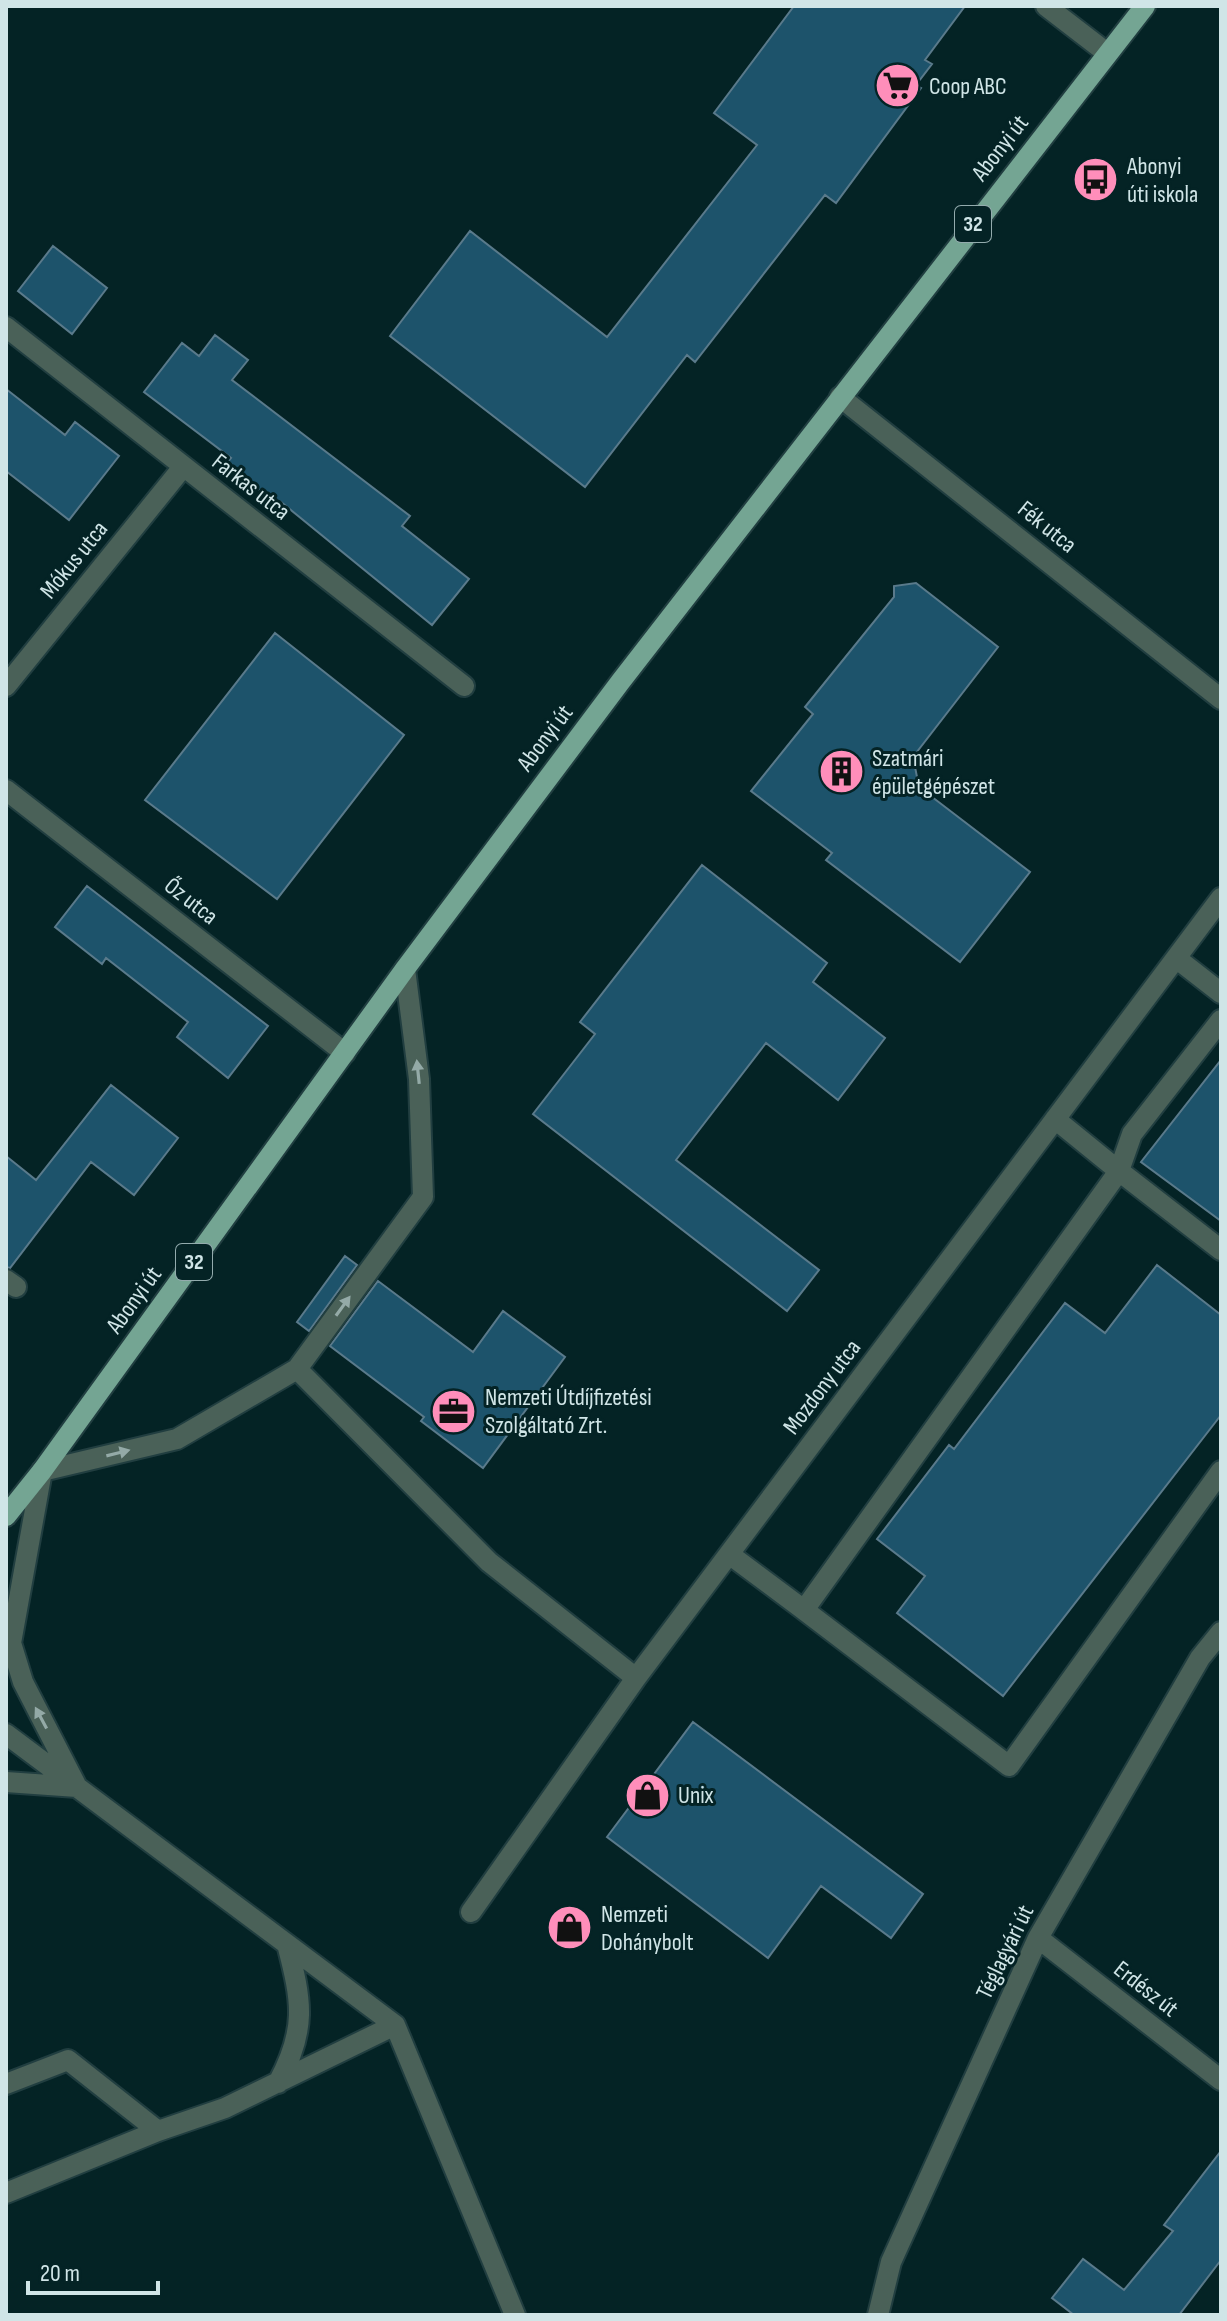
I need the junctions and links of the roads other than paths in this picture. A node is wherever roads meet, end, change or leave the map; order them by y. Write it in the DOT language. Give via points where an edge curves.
graph roads {
  1 [pos="1046,6"];
  2 [pos="1145,6"];
  3 [pos="1107,53"];
  4 [pos="6,327"];
  5 [pos="840,397"];
  6 [pos="183,467"];
  7 [pos="6,686"];
  8 [pos="464,686"];
  9 [pos="1221,699"];
  10 [pos="6,790"];
  11 [pos="1221,898"];
  12 [pos="1176,958"];
  13 [pos="405,969"];
  14 [pos="1221,993"];
  15 [pos="1221,1020"];
  16 [pos="345,1053"];
  17 [pos="1055,1119"];
  18 [pos="1119,1171"];
  19 [pos="1221,1250"];
  20 [pos="297,1369"];
  21 [pos="42,1471"];
  22 [pos="1221,1471"];
  23 [pos="6,1516"];
  24 [pos="729,1554"];
  25 [pos="804,1610"];
  26 [pos="1221,1632"];
  27 [pos="636,1678"];
  28 [pos="6,1734"];
  29 [pos="6,1782"];
  30 [pos="77,1787"];
  31 [pos="471,1912"];
  32 [pos="1038,1938"];
  33 [pos="287,1944"];
  34 [pos="395,2025"];
  35 [pos="1221,2080"];
  36 [pos="278,2083"];
  37 [pos="6,2084"];
  38 [pos="158,2131"];
  39 [pos="6,2193"];
  40 [pos="515,2315"];
  41 [pos="878,2315"];
  1 -- 3 [label="street"];
  2 -- 3 [label="main road, Abonyi út / 32"];
  3 -- 5 [label="main road, Abonyi út / 32"];
  4 -- 6 [label="street, Farkas utca"];
  5 -- 9 [label="street, Fék utca"];
  5 -- 13 [label="main road, Abonyi út / 32"];
  6 -- 7 [label="street, Mókus utca"];
  6 -- 8 [label="street, Farkas utca"];
  10 -- 16 [label="street, Őz utca"];
  11 -- 12 [label="street, Mozdony utca"];
  12 -- 14 [label="street"];
  12 -- 17 [label="street, Mozdony utca"];
  13 -- 16 [label="main road, Abonyi út / 32"];
  20 -- 13 [label="street, one-way" via="423,1197 419,1079"];
  15 -- 18 [label="street" via="1132,1134"];
  16 -- 21 [label="main road, Abonyi út / 32"];
  17 -- 18 [label="street"];
  17 -- 24 [label="street, Mozdony utca"];
  18 -- 19 [label="street"];
  18 -- 25 [label="street"];
  21 -- 20 [label="street, one-way" via="177,1439"];
  20 -- 27 [label="street" via="489,1562"];
  21 -- 23 [label="main road, Abonyi út / 32"];
  30 -- 21 [label="street, one-way" via="23,1682 11,1643"];
  22 -- 25 [label="street" via="1009,1766"];
  24 -- 25 [label="street"];
  24 -- 27 [label="street, Mozdony utca"];
  26 -- 32 [label="street, Téglagyári út" via="1200,1658"];
  27 -- 31 [label="street, Mozdony utca"];
  28 -- 30 [label="street"];
  29 -- 30 [label="street"];
  30 -- 33 [label="street"];
  32 -- 35 [label="street, Erdész út"];
  32 -- 41 [label="street, Téglagyári út" via="891,2262"];
  33 -- 34 [label="street"];
  33 -- 36 [label="street" via="301,1998 295,2052"];
  34 -- 36 [label="street"];
  34 -- 40 [label="street"];
  36 -- 38 [label="street"];
  37 -- 38 [label="street" via="68,2060"];
  38 -- 39 [label="street"];
}
